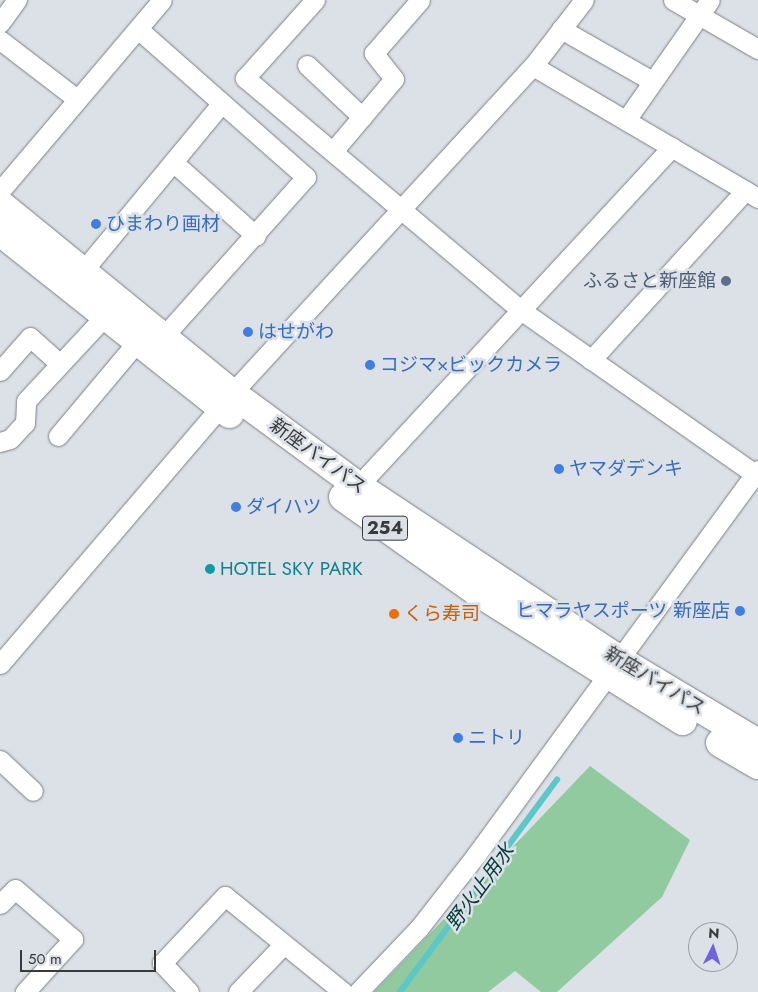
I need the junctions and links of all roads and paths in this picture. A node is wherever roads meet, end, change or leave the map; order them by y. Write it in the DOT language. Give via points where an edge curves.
graph roads {
  1 [pos="17,0"];
  2 [pos="162,0"];
  3 [pos="315,0"];
  4 [pos="420,0"];
  5 [pos="584,0"];
  6 [pos="673,0"];
  7 [pos="705,8"];
  8 [pos="0,23"];
  9 [pos="138,29"];
  10 [pos="561,29"];
  11 [pos="0,40"];
  12 [pos="758,49"];
  13 [pos="307,65"];
  14 [pos="533,66"];
  15 [pos="652,81"];
  16 [pos="77,99"];
  17 [pos="221,104"];
  18 [pos="362,117"];
  19 [pos="626,120"];
  20 [pos="672,147"];
  21 [pos="334,150"];
  22 [pos="173,162"];
  23 [pos="0,191"];
  24 [pos="752,195"];
  25 [pos="0,204"];
  26 [pos="401,212"];
  27 [pos="0,232"];
  28 [pos="256,236"];
  29 [pos="82,272"];
  30 [pos="522,311"];
  31 [pos="104,316"];
  32 [pos="150,343"];
  33 [pos="591,360"];
  34 [pos="60,364"];
  35 [pos="0,372"];
  36 [pos="226,400"];
  37 [pos="58,436"];
  38 [pos="0,442"];
  39 [pos="757,474"];
  40 [pos="358,486"];
  41 [pos="0,664"];
  42 [pos="615,669"];
  43 [pos="758,743"];
  44 [pos="0,760"];
  45 [pos="758,765"];
  46 [pos="33,791"];
  47 [pos="0,904"];
  48 [pos="283,945"];
  49 [pos="25,992"];
  50 [pos="188,992"];
  51 [pos="238,992"];
  52 [pos="344,992"];
  53 [pos="358,992"];
  1 -- 8 [label="street"];
  2 -- 9 [label="street"];
  3 -- 21 [label="street" via="244,78"];
  4 -- 18 [label="street" via="374,53 394,79"];
  5 -- 10 [label="street"];
  6 -- 7 [label="street"];
  7 -- 12 [label="street"];
  7 -- 15 [label="street"];
  9 -- 16 [label="street"];
  9 -- 17 [label="street"];
  10 -- 14 [label="street"];
  10 -- 15 [label="street"];
  11 -- 16 [label="street"];
  13 -- 18 [label="street"];
  14 -- 19 [label="street"];
  14 -- 26 [label="street"];
  15 -- 19 [label="street"];
  16 -- 23 [label="street"];
  17 -- 22 [label="street"];
  17 -- 28 [label="street" via="306,177"];
  18 -- 21 [label="street"];
  19 -- 20 [label="street"];
  20 -- 24 [label="street"];
  20 -- 30 [label="street"];
  21 -- 26 [label="street"];
  22 -- 28 [label="street"];
  22 -- 29 [label="street"];
  24 -- 33 [label="street"];
  25 -- 29 [label="highway, 新座バイパス / 254"];
  26 -- 30 [label="street"];
  26 -- 36 [label="street"];
  27 -- 31 [label="highway, 新座バイパス / 254"];
  28 -- 32 [label="street"];
  29 -- 32 [label="highway, 新座バイパス / 254"];
  30 -- 33 [label="street"];
  30 -- 40 [label="street"];
  31 -- 32 [label="highway, 新座バイパス / 254"];
  31 -- 34 [label="street"];
  32 -- 36 [label="highway, 新座バイパス / 254"];
  32 -- 37 [label="street"];
  33 -- 39 [label="street"];
  34 -- 35 [label="street" via="30,337"];
  34 -- 38 [label="street" via="26,401 25,423 10,439"];
  36 -- 40 [label="highway, 新座バイパス / 254"];
  36 -- 41 [label="street"];
  36 -- 42 [label="highway, 新座バイパス / 254" via="477,592"];
  39 -- 42 [label="street"];
  40 -- 42 [label="highway, 新座バイパス / 254"];
  42 -- 43 [label="highway, 新座バイパス / 254"];
  42 -- 45 [label="highway, 新座バイパス / 254"];
  42 -- 53 [label="street" via="419,928"];
  44 -- 46 [label="street"];
  47 -- 49 [label="street" via="15,889 73,939"];
  48 -- 50 [label="street" via="225,896 162,963"];
  48 -- 51 [label="street"];
  48 -- 52 [label="street"];
}
